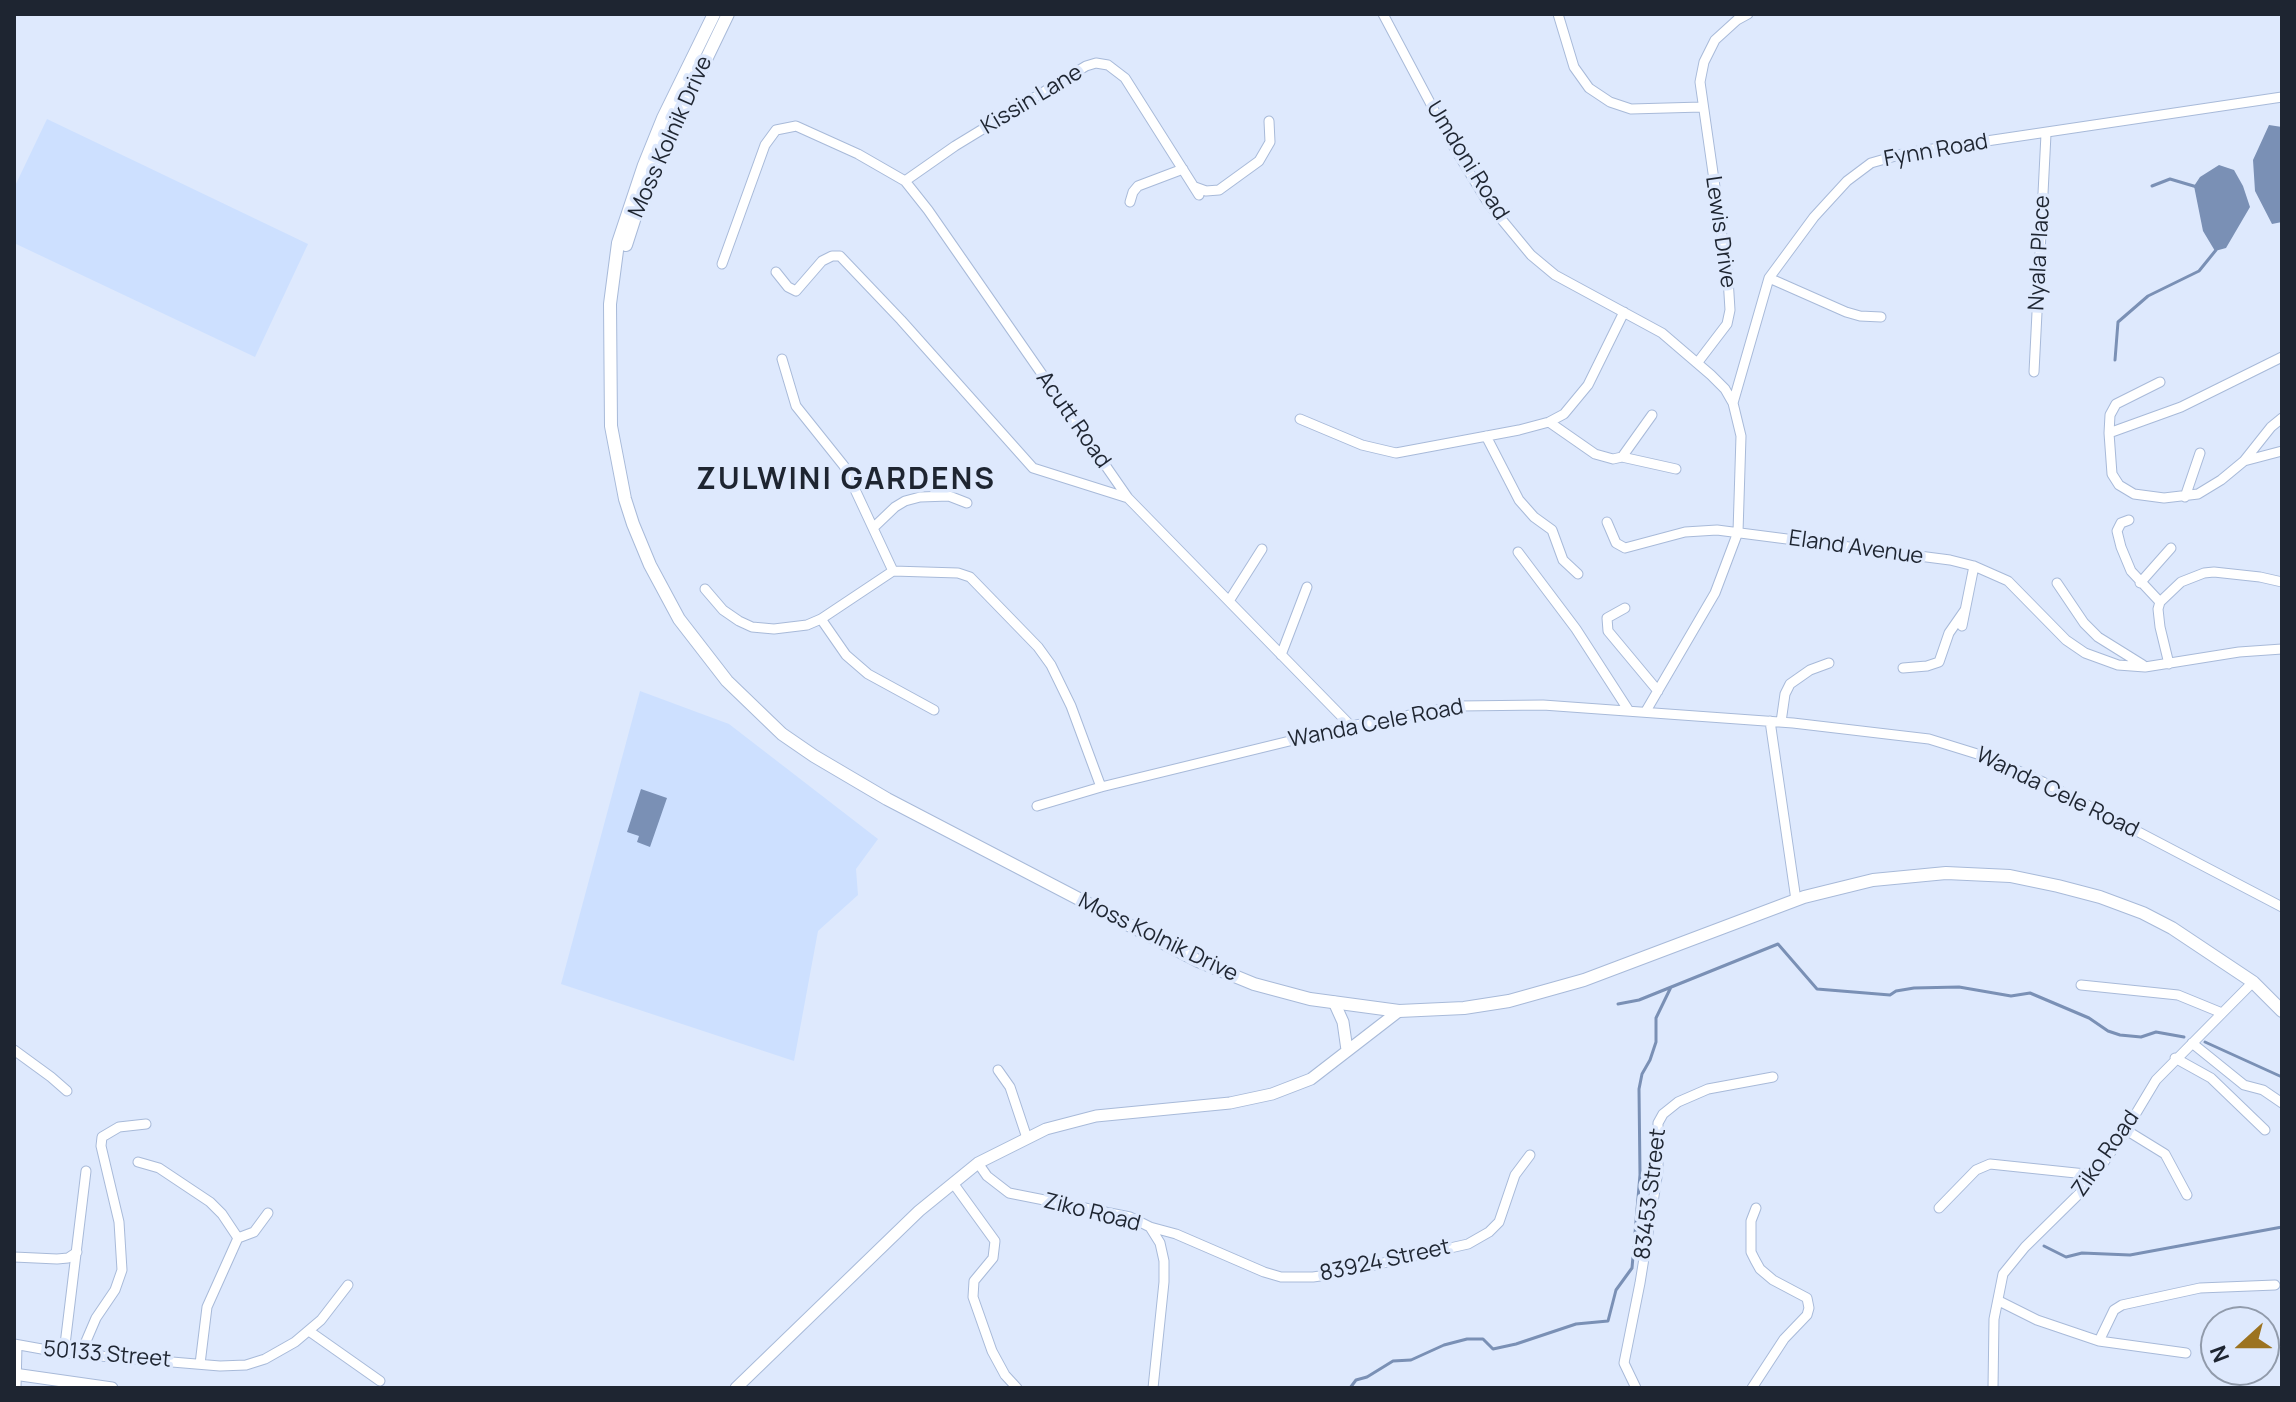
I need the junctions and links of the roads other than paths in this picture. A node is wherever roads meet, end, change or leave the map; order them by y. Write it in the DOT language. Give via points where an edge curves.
graph roads {
  1 [pos="714,14"];
  2 [pos="728,14"];
  3 [pos="1383,14"];
  4 [pos="1558,14"];
  5 [pos="1748,14"];
  6 [pos="2282,97"];
  7 [pos="1702,107"];
  8 [pos="1269,121"];
  9 [pos="2046,134"];
  10 [pos="1183,169"];
  11 [pos="905,181"];
  12 [pos="1130,202"];
  13 [pos="618,261"];
  14 [pos="722,264"];
  15 [pos="776,272"];
  16 [pos="1769,278"];
  17 [pos="1624,312"];
  18 [pos="1881,317"];
  19 [pos="2282,357"];
  20 [pos="782,359"];
  21 [pos="1698,362"];
  22 [pos="2034,372"];
  23 [pos="2160,382"];
  24 [pos="1733,403"];
  25 [pos="1652,415"];
  26 [pos="2282,418"];
  27 [pos="1300,419"];
  28 [pos="1549,422"];
  29 [pos="2109,433"];
  30 [pos="1486,436"];
  31 [pos="2282,451"];
  32 [pos="2200,453"];
  33 [pos="1622,457"];
  34 [pos="2244,461"];
  35 [pos="1676,469"];
  36 [pos="2185,497"];
  37 [pos="1128,498"];
  38 [pos="967,503"];
  39 [pos="2129,520"];
  40 [pos="1607,522"];
  41 [pos="873,528"];
  42 [pos="1738,532"];
  43 [pos="2171,548"];
  44 [pos="1262,549"];
  45 [pos="1518,552"];
  46 [pos="1974,566"];
  47 [pos="893,571"];
  48 [pos="1578,574"];
  49 [pos="2282,582"];
  50 [pos="2057,583"];
  51 [pos="2140,583"];
  52 [pos="1307,587"];
  53 [pos="705,589"];
  54 [pos="1229,601"];
  55 [pos="2160,602"];
  56 [pos="1625,608"];
  57 [pos="1965,610"];
  58 [pos="821,619"];
  59 [pos="1962,626"];
  60 [pos="2282,649"];
  61 [pos="1281,655"];
  62 [pos="1829,663"];
  63 [pos="2169,664"];
  64 [pos="2145,667"];
  65 [pos="1903,668"];
  66 [pos="1658,691"];
  67 [pos="934,710"];
  68 [pos="1629,711"];
  69 [pos="1646,711"];
  70 [pos="1775,722"];
  71 [pos="1351,726"];
  72 [pos="1101,787"];
  73 [pos="1037,806"];
  74 [pos="1796,900"];
  75 [pos="2282,907"];
  76 [pos="2253,982"];
  77 [pos="2081,985"];
  78 [pos="1334,1002"];
  79 [pos="1399,1011"];
  80 [pos="2282,1011"];
  81 [pos="2222,1013"];
  82 [pos="2192,1043"];
  83 [pos="1347,1050"];
  84 [pos="14,1051"];
  85 [pos="2175,1058"];
  86 [pos="998,1070"];
  87 [pos="1773,1077"];
  88 [pos="67,1091"];
  89 [pos="2282,1103"];
  90 [pos="146,1124"];
  91 [pos="2126,1130"];
  92 [pos="2265,1130"];
  93 [pos="1027,1138"];
  94 [pos="1530,1155"];
  95 [pos="138,1162"];
  96 [pos="978,1163"];
  97 [pos="86,1171"];
  98 [pos="2095,1175"];
  99 [pos="953,1183"];
  100 [pos="2187,1195"];
  101 [pos="1756,1208"];
  102 [pos="1939,1208"];
  103 [pos="268,1213"];
  104 [pos="1150,1227"];
  105 [pos="238,1238"];
  106 [pos="77,1252"];
  107 [pos="14,1257"];
  108 [pos="348,1285"];
  109 [pos="2275,1285"];
  110 [pos="1999,1301"];
  111 [pos="309,1331"];
  112 [pos="2099,1341"];
  113 [pos="16,1345"];
  114 [pos="64,1353"];
  115 [pos="81,1353"];
  116 [pos="2186,1353"];
  117 [pos="200,1364"];
  118 [pos="15,1374"];
  119 [pos="380,1381"];
  120 [pos="75,1385"];
  121 [pos="16,1388"];
  122 [pos="112,1388"];
  123 [pos="736,1388"];
  124 [pos="1017,1388"];
  125 [pos="1153,1388"];
  126 [pos="1636,1388"];
  127 [pos="1752,1388"];
  128 [pos="1993,1388"];
  1 -- 13 [label="main road, Moss Kolnik Drive" via="644,165 618,243"];
  2 -- 13 [label="main road, Moss Kolnik Drive" via="651,172"];
  3 -- 17 [label="street, Umdoni Road" via="1488,203 1555,275"];
  4 -- 7 [label="street" via="1574,67 1589,88 1610,102 1631,109"];
  5 -- 7 [label="street, Lewis Drive" via="1715,40 1704,62"];
  6 -- 9 [label="street, Fynn Road"];
  7 -- 21 [label="street, Lewis Drive" via="1730,310 1727,324"];
  8 -- 10 [label="street, Kissin Lane" via="1270,142 1259,161 1219,190 1197,191"];
  9 -- 16 [label="street, Fynn Road" via="1906,153 1871,163 1814,217"];
  9 -- 22 [label="street, Nyala Place"];
  10 -- 11 [label="street, Kissin Lane" via="1125,78 1096,63"];
  10 -- 12 [label="street" via="1138,186"];
  11 -- 14 [label="street, Acutt Road" via="796,126 776,130 765,145"];
  11 -- 37 [label="street, Acutt Road"];
  13 -- 78 [label="main road, Moss Kolnik Drive" via="610,304 609,391 625,499 650,565 679,619 727,681 782,734 887,799 1198,961 1254,984"];
  15 -- 37 [label="street" via="796,291 822,261 840,256 1033,468"];
  16 -- 18 [label="street" via="1846,312"];
  16 -- 24 [label="street, Fynn Road"];
  17 -- 21 [label="street, Umdoni Road"];
  17 -- 28 [label="street" via="1588,385 1564,414"];
  19 -- 29 [label="street" via="2181,407"];
  20 -- 41 [label="street" via="796,406 838,455"];
  21 -- 24 [label="street"];
  23 -- 29 [label="street" via="2116,404"];
  24 -- 42 [label="street" via="1741,436"];
  25 -- 33 [label="street"];
  26 -- 34 [label="street"];
  27 -- 30 [label="street" via="1382,452 1410,452"];
  28 -- 30 [label="street"];
  28 -- 33 [label="street" via="1595,454"];
  29 -- 36 [label="street" via="2112,474 2119,485 2134,494"];
  30 -- 48 [label="street" via="1519,500 1552,530 1563,560"];
  31 -- 34 [label="street"];
  32 -- 36 [label="street"];
  33 -- 35 [label="street"];
  34 -- 36 [label="street" via="2208,489"];
  37 -- 54 [label="street, Acutt Road"];
  38 -- 41 [label="street" via="949,496 920,497 895,507"];
  39 -- 51 [label="street" via="2117,531"];
  40 -- 42 [label="street, Eland Avenue" via="1616,543 1625,548 1685,532"];
  41 -- 47 [label="street"];
  42 -- 46 [label="street, Eland Avenue"];
  42 -- 66 [label="street" via="1715,593"];
  43 -- 51 [label="street"];
  44 -- 54 [label="street"];
  45 -- 68 [label="street"];
  46 -- 57 [label="street"];
  46 -- 64 [label="street, Eland Avenue" via="2008,581 2085,653 2118,665"];
  47 -- 58 [label="street"];
  47 -- 72 [label="street" via="958,573 977,583 1051,665"];
  49 -- 55 [label="street" via="2204,573 2181,582"];
  50 -- 64 [label="street" via="2098,637"];
  51 -- 55 [label="street"];
  52 -- 61 [label="street"];
  53 -- 58 [label="street" via="723,610 752,627 789,628"];
  54 -- 61 [label="street, Acutt Road"];
  55 -- 63 [label="street"];
  56 -- 66 [label="street" via="1607,618 1608,631"];
  57 -- 59 [label="street"];
  57 -- 65 [label="street" via="1949,633 1939,662"];
  58 -- 67 [label="street" via="846,655 868,674"];
  60 -- 63 [label="street, Eland Avenue"];
  61 -- 71 [label="street, Acutt Road"];
  62 -- 70 [label="street" via="1790,684"];
  63 -- 64 [label="street, Eland Avenue"];
  66 -- 69 [label="street"];
  68 -- 69 [label="street, Wanda Cele Road"];
  68 -- 71 [label="street, Wanda Cele Road" via="1459,706"];
  69 -- 70 [label="street, Wanda Cele Road"];
  70 -- 74 [label="street"];
  70 -- 75 [label="street, Wanda Cele Road" via="1929,739 1987,757"];
  71 -- 72 [label="street, Wanda Cele Road"];
  72 -- 73 [label="street, Wanda Cele Road"];
  74 -- 76 [label="main road, Moss Kolnik Drive" via="1905,875 2010,876 2143,913"];
  74 -- 79 [label="main road, Moss Kolnik Drive" via="1550,991 1464,1008"];
  76 -- 80 [label="main road, Moss Kolnik Drive"];
  76 -- 81 [label="street, Ziko Road"];
  77 -- 81 [label="street" via="2178,995"];
  78 -- 79 [label="main road, Moss Kolnik Drive"];
  78 -- 83 [label="street"];
  79 -- 83 [label="street"];
  81 -- 82 [label="street, Ziko Road"];
  82 -- 85 [label="street, Ziko Road"];
  82 -- 89 [label="street" via="2244,1085"];
  83 -- 93 [label="street" via="1311,1079 1272,1094 1096,1116"];
  84 -- 88 [label="street"];
  85 -- 91 [label="street, Ziko Road"];
  85 -- 92 [label="street" via="2211,1078"];
  86 -- 93 [label="street" via="1010,1087"];
  87 -- 126 [label="street, 83453 Street" via="1708,1089 1678,1102 1658,1123 1658,1171 1624,1363"];
  90 -- 115 [label="street" via="119,1127 102,1137 119,1222 122,1270"];
  91 -- 98 [label="street, Ziko Road"];
  91 -- 100 [label="street" via="2165,1154"];
  93 -- 96 [label="street"];
  94 -- 104 [label="street, 83924 Street" via="1509,1186 1499,1222 1481,1237 1334,1274 1281,1277"];
  95 -- 105 [label="street" via="159,1168 210,1202"];
  96 -- 99 [label="street"];
  96 -- 104 [label="street, Ziko Road" via="1009,1193 1130,1217"];
  97 -- 106 [label="street"];
  98 -- 102 [label="street" via="1990,1164 1976,1170"];
  98 -- 110 [label="street, Ziko Road" via="2010,1264"];
  99 -- 123 [label="street"];
  99 -- 124 [label="street" via="995,1241 993,1258 974,1281 973,1297 992,1351"];
  101 -- 127 [label="street" via="1751,1221 1755,1260 1773,1280 1807,1298 1809,1308"];
  103 -- 105 [label="street" via="254,1232"];
  104 -- 125 [label="street, Ziko Road" via="1164,1261"];
  105 -- 117 [label="street, 50133 Street" via="207,1307"];
  106 -- 107 [label="street" via="57,1259"];
  106 -- 114 [label="street"];
  108 -- 111 [label="street, 50133 Street"];
  109 -- 112 [label="street" via="2200,1288 2122,1305 2114,1310"];
  110 -- 112 [label="street"];
  110 -- 128 [label="street, Ziko Road"];
  111 -- 117 [label="street, 50133 Street" via="255,1363"];
  111 -- 119 [label="street"];
  112 -- 116 [label="street"];
  113 -- 114 [label="street, 50133 Street"];
  113 -- 118 [label="street"];
  114 -- 115 [label="street, 50133 Street"];
  115 -- 117 [label="street, 50133 Street"];
  118 -- 120 [label="street"];
  118 -- 121 [label="street"];
  120 -- 122 [label="street"];
}
